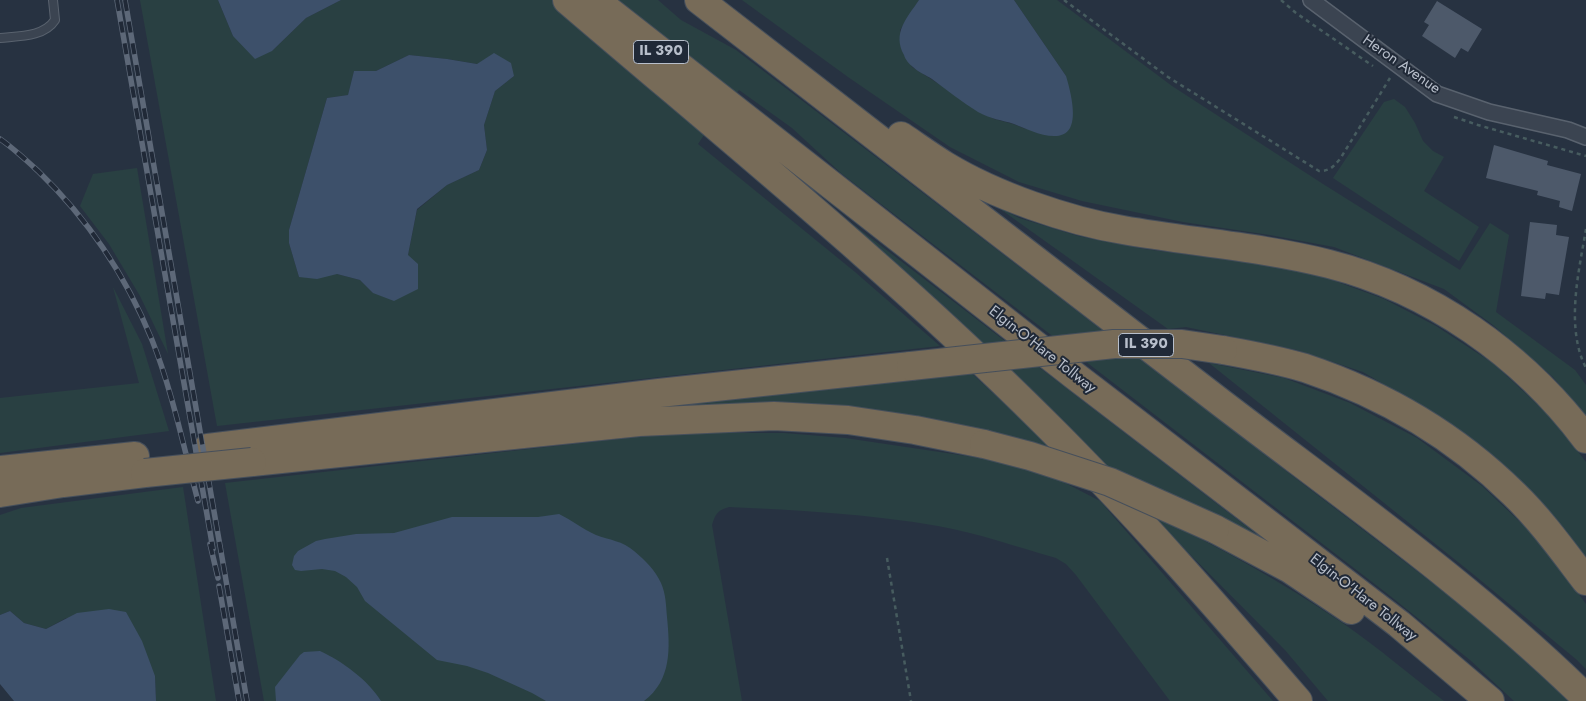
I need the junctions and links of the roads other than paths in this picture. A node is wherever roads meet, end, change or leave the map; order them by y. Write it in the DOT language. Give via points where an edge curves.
graph roads {
  1 [pos="53,0"];
  2 [pos="567,0"];
  3 [pos="595,0"];
  4 [pos="700,0"];
  5 [pos="1312,1"];
  6 [pos="0,38"];
  7 [pos="719,114"];
  8 [pos="1586,137"];
  9 [pos="1586,439"];
  10 [pos="250,453"];
  11 [pos="144,464"];
  12 [pos="0,470"];
  13 [pos="0,493"];
  14 [pos="1586,581"];
  15 [pos="1586,698"];
  16 [pos="1298,701"];
  17 [pos="1467,701"];
  18 [pos="1490,701"];
  1 -- 6 [label="lane" via="55,20 46,30"];
  2 -- 7 [label="highway"];
  3 -- 7 [label="highway, Elgin-O'Hare Tollway / IL 390"];
  4 -- 9 [label="highway" via="730,10 903,137 947,166 984,185 1079,220 1122,230 1329,264 1356,272 1435,306 1507,355 1555,400"];
  4 -- 15 [label="highway, IL 390" via="1401,539 1504,622"];
  5 -- 8 [label="street, Heron Avenue" via="1437,94 1489,112"];
  7 -- 16 [label="highway" via="851,244 1044,422 1137,518"];
  7 -- 18 [label="highway, Elgin-O'Hare Tollway / IL 390" via="1083,382 1399,624"];
  10 -- 11 [label="highway"];
  10 -- 14 [label="highway, bridge" via="650,394 1114,344 1182,344 1303,368 1341,381 1415,418 1466,452 1513,493 1550,533"];
  10 -- 17 [label="highway, bridge" via="639,422 774,416 848,420 984,444 1110,482 1215,529 1328,593"];
  11 -- 12 [label="highway" via="60,462"];
  11 -- 13 [label="highway"];
}
